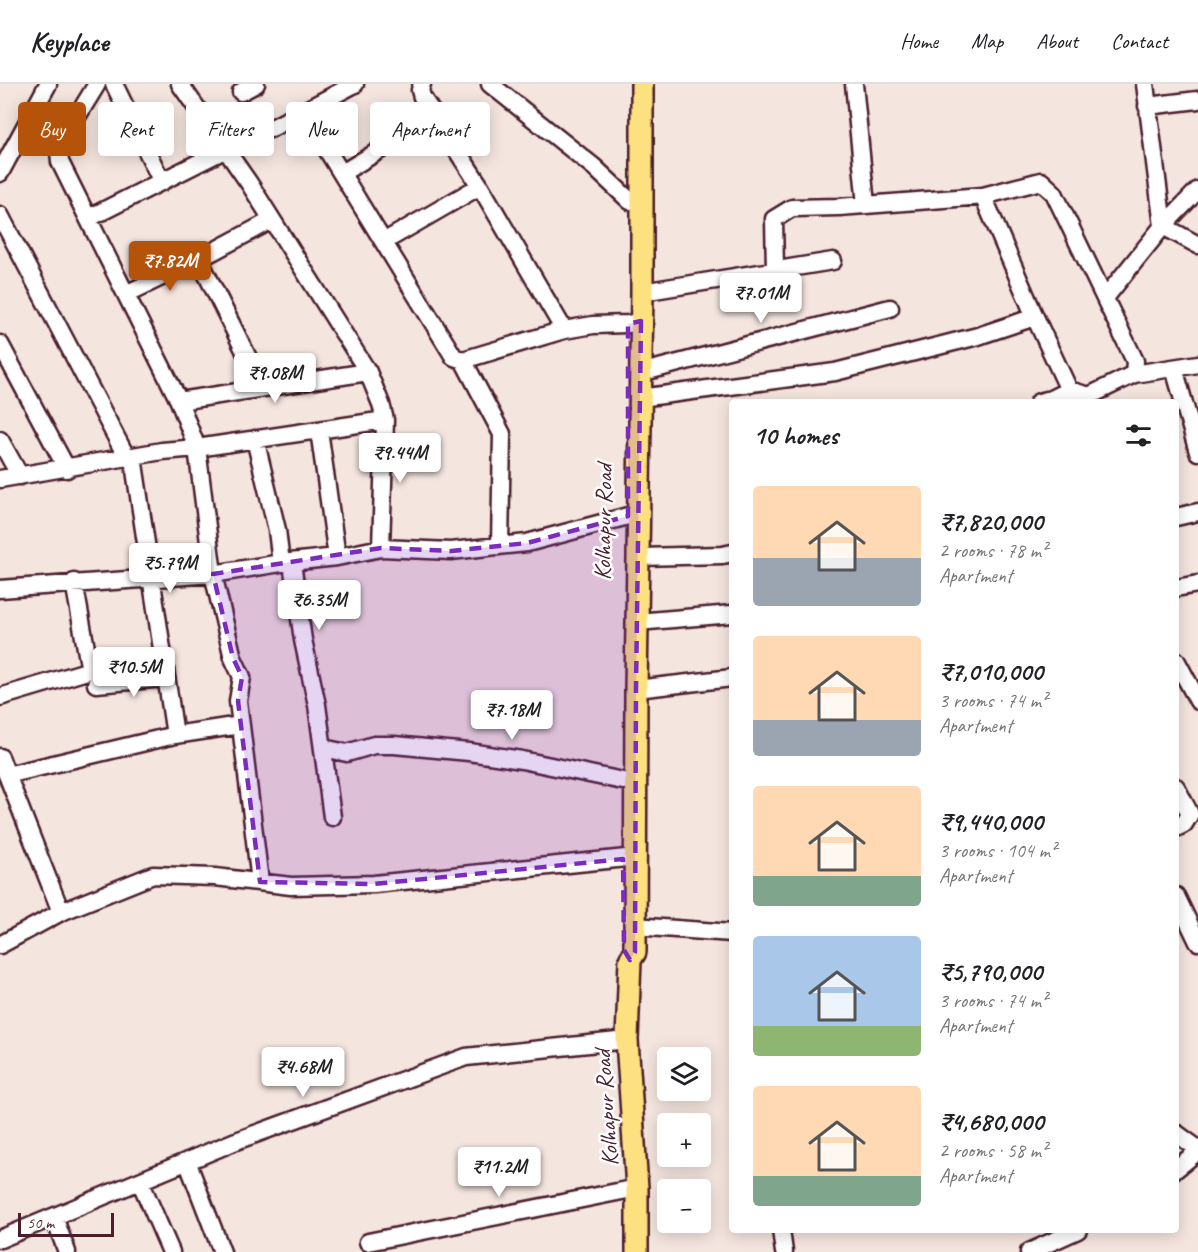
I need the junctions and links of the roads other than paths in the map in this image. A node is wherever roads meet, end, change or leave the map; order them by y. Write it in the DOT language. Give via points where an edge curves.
graph roads {
  1 [pos="48,84"];
  2 [pos="97,84"];
  3 [pos="114,84"];
  4 [pos="180,84"];
  5 [pos="355,84"];
  6 [pos="422,84"];
  7 [pos="491,84"];
  8 [pos="631,84"];
  9 [pos="642,84"];
  10 [pos="854,84"];
  11 [pos="1145,84"];
  12 [pos="1198,100"];
  13 [pos="193,102"];
  14 [pos="426,102"];
  15 [pos="1147,106"];
  16 [pos="274,127"];
  17 [pos="212,156"];
  18 [pos="231,156"];
  19 [pos="331,156"];
  20 [pos="370,156"];
  21 [pos="460,156"];
  22 [pos="0,173"];
  23 [pos="342,173"];
  24 [pos="162,182"];
  25 [pos="480,186"];
  26 [pos="1198,190"];
  27 [pos="982,196"];
  28 [pos="630,201"];
  29 [pos="866,205"];
  30 [pos="0,215"];
  31 [pos="89,219"];
  32 [pos="272,220"];
  33 [pos="1162,226"];
  34 [pos="385,241"];
  35 [pos="1198,246"];
  36 [pos="199,259"];
  37 [pos="832,261"];
  38 [pos="775,270"];
  39 [pos="642,292"];
  40 [pos="126,294"];
  41 [pos="1105,298"];
  42 [pos="890,308"];
  43 [pos="1035,317"];
  44 [pos="635,322"];
  45 [pos="564,330"];
  46 [pos="0,344"];
  47 [pos="463,360"];
  48 [pos="1198,364"];
  49 [pos="1174,368"];
  50 [pos="368,372"];
  51 [pos="640,373"];
  52 [pos="1134,374"];
  53 [pos="263,388"];
  54 [pos="1069,390"];
  55 [pos="1111,394"];
  56 [pos="640,398"];
  57 [pos="1051,399"];
  58 [pos="179,401"];
  59 [pos="385,420"];
  60 [pos="319,430"];
  61 [pos="255,439"];
  62 [pos="0,440"];
  63 [pos="1197,442"];
  64 [pos="197,448"];
  65 [pos="130,457"];
  66 [pos="67,469"];
  67 [pos="20,476"];
  68 [pos="0,479"];
  69 [pos="1198,512"];
  70 [pos="628,516"];
  71 [pos="1179,516"];
  72 [pos="500,546"];
  73 [pos="381,548"];
  74 [pos="729,554"];
  75 [pos="337,557"];
  76 [pos="639,557"];
  77 [pos="286,563"];
  78 [pos="213,574"];
  79 [pos="150,579"];
  80 [pos="74,582"];
  81 [pos="1198,584"];
  82 [pos="1179,587"];
  83 [pos="0,589"];
  84 [pos="729,614"];
  85 [pos="637,622"];
  86 [pos="1179,666"];
  87 [pos="166,678"];
  88 [pos="729,678"];
  89 [pos="96,684"];
  90 [pos="636,690"];
  91 [pos="0,697"];
  92 [pos="1198,701"];
  93 [pos="240,725"];
  94 [pos="175,735"];
  95 [pos="323,748"];
  96 [pos="0,757"];
  97 [pos="7,775"];
  98 [pos="622,781"];
  99 [pos="1179,792"];
  100 [pos="332,817"];
  101 [pos="1179,826"];
  102 [pos="630,858"];
  103 [pos="260,882"];
  104 [pos="1179,902"];
  105 [pos="61,912"];
  106 [pos="634,926"];
  107 [pos="729,933"];
  108 [pos="1198,942"];
  109 [pos="0,945"];
  110 [pos="630,960"];
  111 [pos="627,1040"];
  112 [pos="1179,1135"];
  113 [pos="1198,1150"];
  114 [pos="187,1161"];
  115 [pos="1179,1166"];
  116 [pos="140,1181"];
  117 [pos="637,1188"];
  118 [pos="54,1217"];
  119 [pos="781,1233"];
  120 [pos="1071,1233"];
  121 [pos="0,1239"];
  122 [pos="368,1242"];
  123 [pos="68,1252"];
  124 [pos="171,1252"];
  125 [pos="222,1252"];
  126 [pos="637,1252"];
  127 [pos="784,1252"];
  128 [pos="1029,1252"];
  1 -- 22 [label="street"];
  2 -- 31 [label="street" via="59,151 60,162"];
  3 -- 24 [label="street"];
  4 -- 13 [label="street"];
  5 -- 16 [label="street"];
  6 -- 14 [label="street" via="420,90"];
  7 -- 28 [label="street"];
  8 -- 28 [label="main road, Kolhapur Road"];
  9 -- 39 [label="main road, Kolhapur Road"];
  10 -- 29 [label="street"];
  11 -- 15 [label="street"];
  12 -- 15 [label="street"];
  15 -- 33 [label="street"];
  17 -- 24 [label="street"];
  18 -- 32 [label="street"];
  19 -- 23 [label="street"];
  20 -- 23 [label="street"];
  21 -- 25 [label="street"];
  23 -- 34 [label="street"];
  24 -- 31 [label="street"];
  25 -- 34 [label="street"];
  25 -- 45 [label="street"];
  26 -- 33 [label="street"];
  27 -- 29 [label="street"];
  27 -- 41 [label="street" via="1041,182 1054,193"];
  27 -- 43 [label="street"];
  28 -- 44 [label="main road, Kolhapur Road"];
  29 -- 38 [label="street" via="792,208 774,219"];
  30 -- 65 [label="street"];
  31 -- 40 [label="street"];
  32 -- 36 [label="street"];
  32 -- 50 [label="street"];
  33 -- 35 [label="street"];
  33 -- 41 [label="street"];
  34 -- 47 [label="street" via="454,357"];
  36 -- 40 [label="street"];
  36 -- 53 [label="street"];
  37 -- 38 [label="street"];
  38 -- 39 [label="street"];
  39 -- 44 [label="main road, Kolhapur Road"];
  40 -- 58 [label="street"];
  41 -- 52 [label="street" via="1135,361"];
  42 -- 51 [label="street"];
  43 -- 54 [label="street"];
  43 -- 56 [label="street" via="978,336 835,372"];
  44 -- 45 [label="street"];
  44 -- 51 [label="main road, Kolhapur Road"];
  44 -- 70 [label="main road, Kolhapur Road"];
  45 -- 47 [label="street"];
  46 -- 66 [label="street"];
  47 -- 72 [label="street" via="502,434"];
  48 -- 49 [label="street"];
  49 -- 52 [label="street"];
  49 -- 63 [label="street"];
  50 -- 53 [label="street"];
  50 -- 59 [label="street"];
  51 -- 56 [label="main road, Kolhapur Road"];
  52 -- 55 [label="street"];
  53 -- 58 [label="street"];
  54 -- 55 [label="street" via="1089,396"];
  54 -- 57 [label="street"];
  56 -- 76 [label="main road, Kolhapur Road"];
  58 -- 64 [label="street"];
  59 -- 60 [label="street"];
  59 -- 73 [label="street"];
  60 -- 61 [label="street"];
  60 -- 75 [label="street"];
  61 -- 64 [label="street"];
  61 -- 77 [label="street"];
  62 -- 67 [label="street"];
  64 -- 65 [label="street"];
  64 -- 78 [label="street"];
  65 -- 66 [label="street"];
  65 -- 79 [label="street"];
  66 -- 67 [label="street"];
  67 -- 68 [label="street"];
  69 -- 71 [label="street"];
  70 -- 72 [label="street" via="527,543"];
  70 -- 98 [label="main road, Kolhapur Road"];
  72 -- 73 [label="street" via="451,551"];
  73 -- 75 [label="street"];
  74 -- 76 [label="street"];
  75 -- 77 [label="street"];
  76 -- 85 [label="main road, Kolhapur Road"];
  77 -- 78 [label="street"];
  77 -- 95 [label="street"];
  78 -- 79 [label="street"];
  78 -- 93 [label="street" via="233,658 242,677 237,701"];
  79 -- 80 [label="street"];
  79 -- 87 [label="street"];
  80 -- 83 [label="street"];
  80 -- 91 [label="street" via="87,671"];
  81 -- 82 [label="street"];
  84 -- 85 [label="street"];
  85 -- 90 [label="main road, Kolhapur Road"];
  86 -- 92 [label="street"];
  87 -- 89 [label="street"];
  87 -- 94 [label="street"];
  88 -- 90 [label="street"];
  90 -- 102 [label="main road, Kolhapur Road"];
  93 -- 94 [label="street"];
  93 -- 103 [label="street"];
  94 -- 97 [label="street"];
  95 -- 98 [label="street" via="347,753 374,745 394,745 469,752"];
  95 -- 100 [label="street"];
  96 -- 97 [label="street"];
  97 -- 105 [label="street"];
  98 -- 102 [label="main road, Kolhapur Road"];
  99 -- 101 [label="street" via="1191,814"];
  102 -- 103 [label="street" via="374,884 291,886"];
  102 -- 106 [label="main road, Kolhapur Road"];
  102 -- 110 [label="main road, Kolhapur Road" via="624,950"];
  103 -- 105 [label="street" via="153,875"];
  104 -- 108 [label="street"];
  105 -- 109 [label="street"];
  106 -- 107 [label="street"];
  106 -- 110 [label="main road, Kolhapur Road" via="635,952"];
  110 -- 111 [label="main road, Kolhapur Road"];
  111 -- 114 [label="street" via="466,1058"];
  111 -- 117 [label="main road, Kolhapur Road"];
  112 -- 113 [label="street"];
  113 -- 115 [label="street"];
  114 -- 116 [label="street"];
  114 -- 125 [label="street"];
  116 -- 118 [label="street"];
  116 -- 124 [label="street"];
  117 -- 122 [label="street"];
  117 -- 126 [label="main road, Kolhapur Road"];
  118 -- 121 [label="street"];
  118 -- 123 [label="street"];
  119 -- 127 [label="street"];
  120 -- 128 [label="street"];
}
